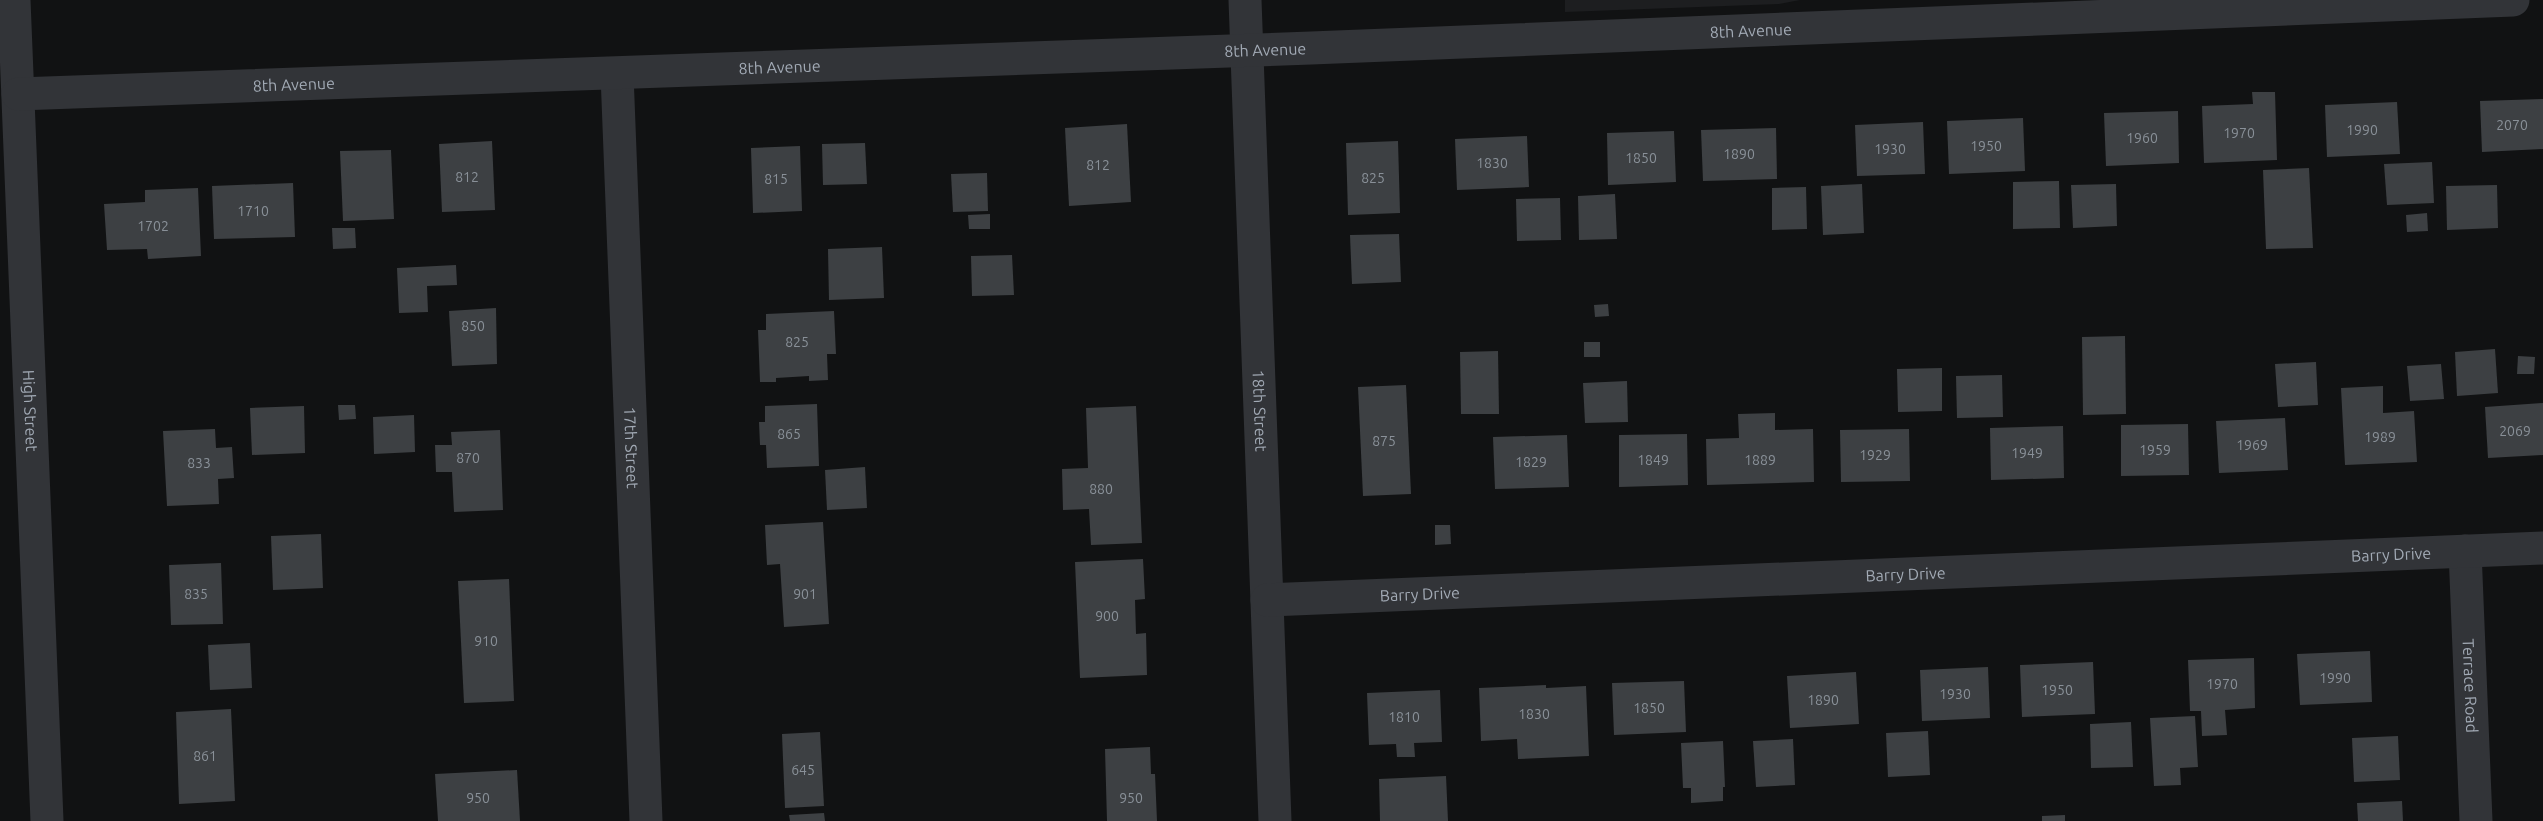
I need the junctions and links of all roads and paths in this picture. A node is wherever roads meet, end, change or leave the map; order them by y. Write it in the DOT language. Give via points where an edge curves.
graph roads {
  1 [pos="14,0"];
  2 [pos="1245,0"];
  3 [pos="2513,0"];
  4 [pos="2381,2"];
  5 [pos="1846,14"];
  6 [pos="1246,50"];
  7 [pos="617,74"];
  8 [pos="18,94"];
  9 [pos="2543,548"];
  10 [pos="2465,551"];
  11 [pos="1268,600"];
  12 [pos="47,821"];
  13 [pos="646,821"];
  14 [pos="1275,821"];
  15 [pos="2476,821"];
  1 -- 8 [label="street, High Street"];
  2 -- 6 [label="street, 18th Street"];
  3 -- 4 [label="street, 8th Avenue"];
  4 -- 5 [label="street, 8th Avenue"];
  5 -- 6 [label="street, 8th Avenue"];
  6 -- 7 [label="street, 8th Avenue"];
  6 -- 11 [label="street, 18th Street"];
  7 -- 8 [label="street, 8th Avenue"];
  7 -- 13 [label="street, 17th Street"];
  8 -- 12 [label="street, High Street"];
  9 -- 10 [label="street, Barry Drive"];
  10 -- 11 [label="street, Barry Drive"];
  10 -- 15 [label="street, Terrace Road"];
  11 -- 14 [label="street, 18th Street"];
}
